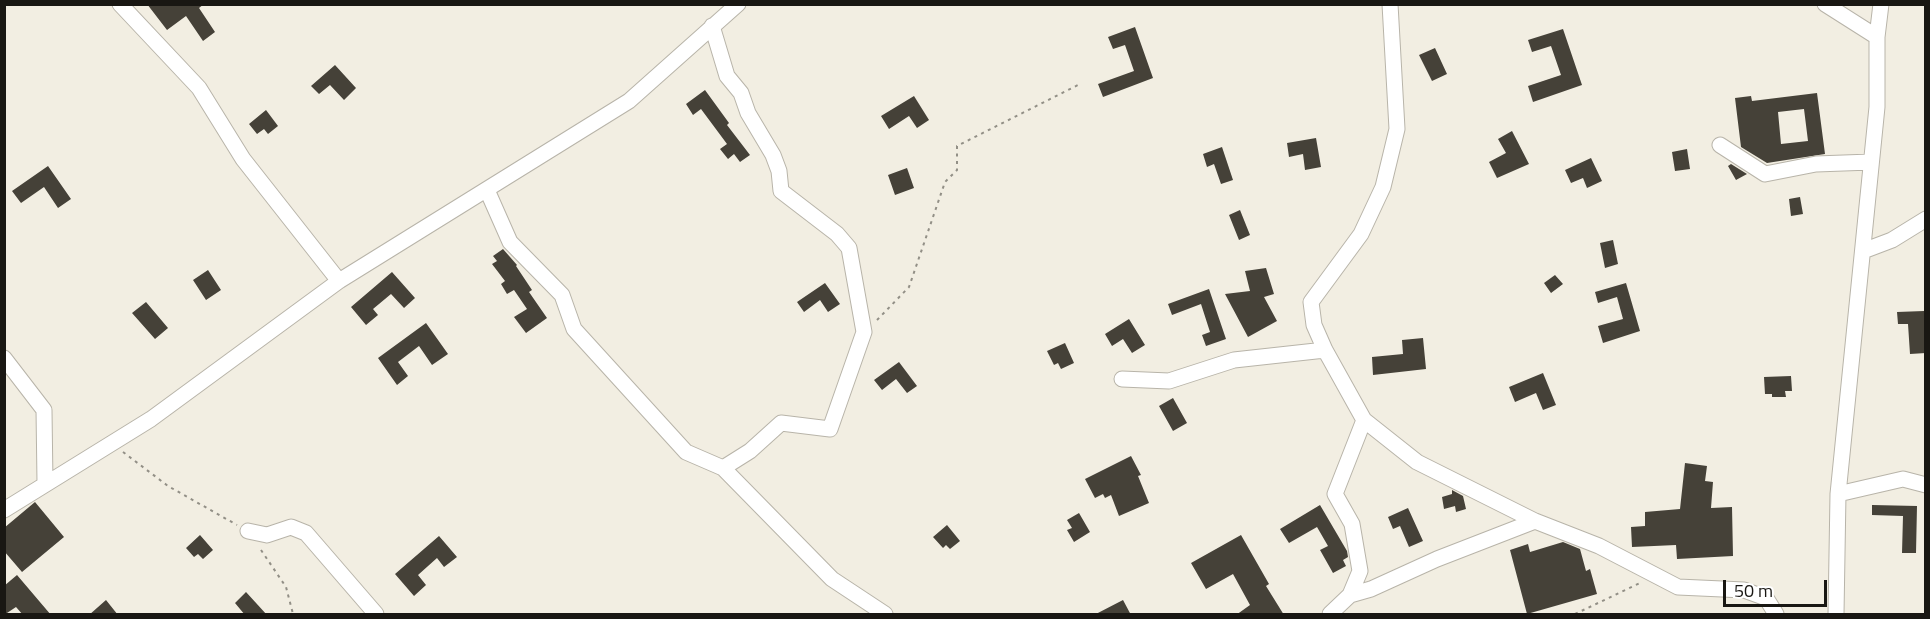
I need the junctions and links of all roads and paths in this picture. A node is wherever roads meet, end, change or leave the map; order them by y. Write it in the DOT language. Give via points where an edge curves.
graph roads {
  1 [pos="120,4"];
  2 [pos="738,4"];
  3 [pos="1390,4"];
  4 [pos="1825,4"];
  5 [pos="1881,4"];
  6 [pos="712,26"];
  7 [pos="1877,38"];
  8 [pos="1078,84"];
  9 [pos="1720,145"];
  10 [pos="1871,162"];
  11 [pos="486,190"];
  12 [pos="1926,219"];
  13 [pos="1863,250"];
  14 [pos="339,281"];
  15 [pos="864,332"];
  16 [pos="1325,350"];
  17 [pos="4,358"];
  18 [pos="1122,379"];
  19 [pos="1364,420"];
  20 [pos="111,442"];
  21 [pos="723,468"];
  22 [pos="45,483"];
  23 [pos="1926,485"];
  24 [pos="1838,494"];
  25 [pos="4,510"];
  26 [pos="1535,521"];
  27 [pos="248,531"];
  28 [pos="1656,576"];
  29 [pos="1350,595"];
  30 [pos="293,615"];
  31 [pos="376,615"];
  32 [pos="885,615"];
  33 [pos="1330,615"];
  34 [pos="1575,615"];
  35 [pos="1776,615"];
  36 [pos="1836,615"];
  1 -- 14 [label="street" via="200,88 243,159"];
  2 -- 6 [label="street"];
  3 -- 16 [label="street" via="1398,129 1383,186 1361,234 1311,302 1314,325"];
  4 -- 7 [label="street"];
  5 -- 7 [label="street"];
  6 -- 11 [label="street" via="630,101"];
  6 -- 15 [label="street" via="727,76 741,93 773,155 782,191 849,248"];
  7 -- 10 [label="street"];
  8 -- 15 [label="path" via="957,146 957,170 945,183 909,287"];
  9 -- 10 [label="street" via="1765,174 1816,164"];
  10 -- 13 [label="street"];
  11 -- 14 [label="street"];
  11 -- 21 [label="street" via="510,242 562,295 574,329 686,452"];
  12 -- 13 [label="street" via="1892,240"];
  13 -- 24 [label="street"];
  14 -- 20 [label="street" via="151,419"];
  15 -- 21 [label="street" via="830,429 782,423"];
  16 -- 18 [label="street" via="1234,360 1169,381"];
  16 -- 19 [label="street"];
  17 -- 22 [label="street" via="44,410"];
  19 -- 26 [label="street" via="1417,462"];
  19 -- 29 [label="street" via="1335,494 1352,524 1360,571"];
  20 -- 22 [label="street"];
  20 -- 27 [label="path" via="168,486"];
  21 -- 32 [label="street" via="832,579"];
  22 -- 25 [label="street"];
  23 -- 24 [label="street" via="1903,479"];
  24 -- 36 [label="street"];
  26 -- 28 [label="street" via="1599,546"];
  26 -- 29 [label="street"];
  27 -- 30 [label="path" via="286,587"];
  27 -- 31 [label="street" via="267,535 291,527 306,533"];
  28 -- 34 [label="path"];
  28 -- 35 [label="street" via="1678,587 1744,590 1766,598"];
  29 -- 33 [label="street"];
}
